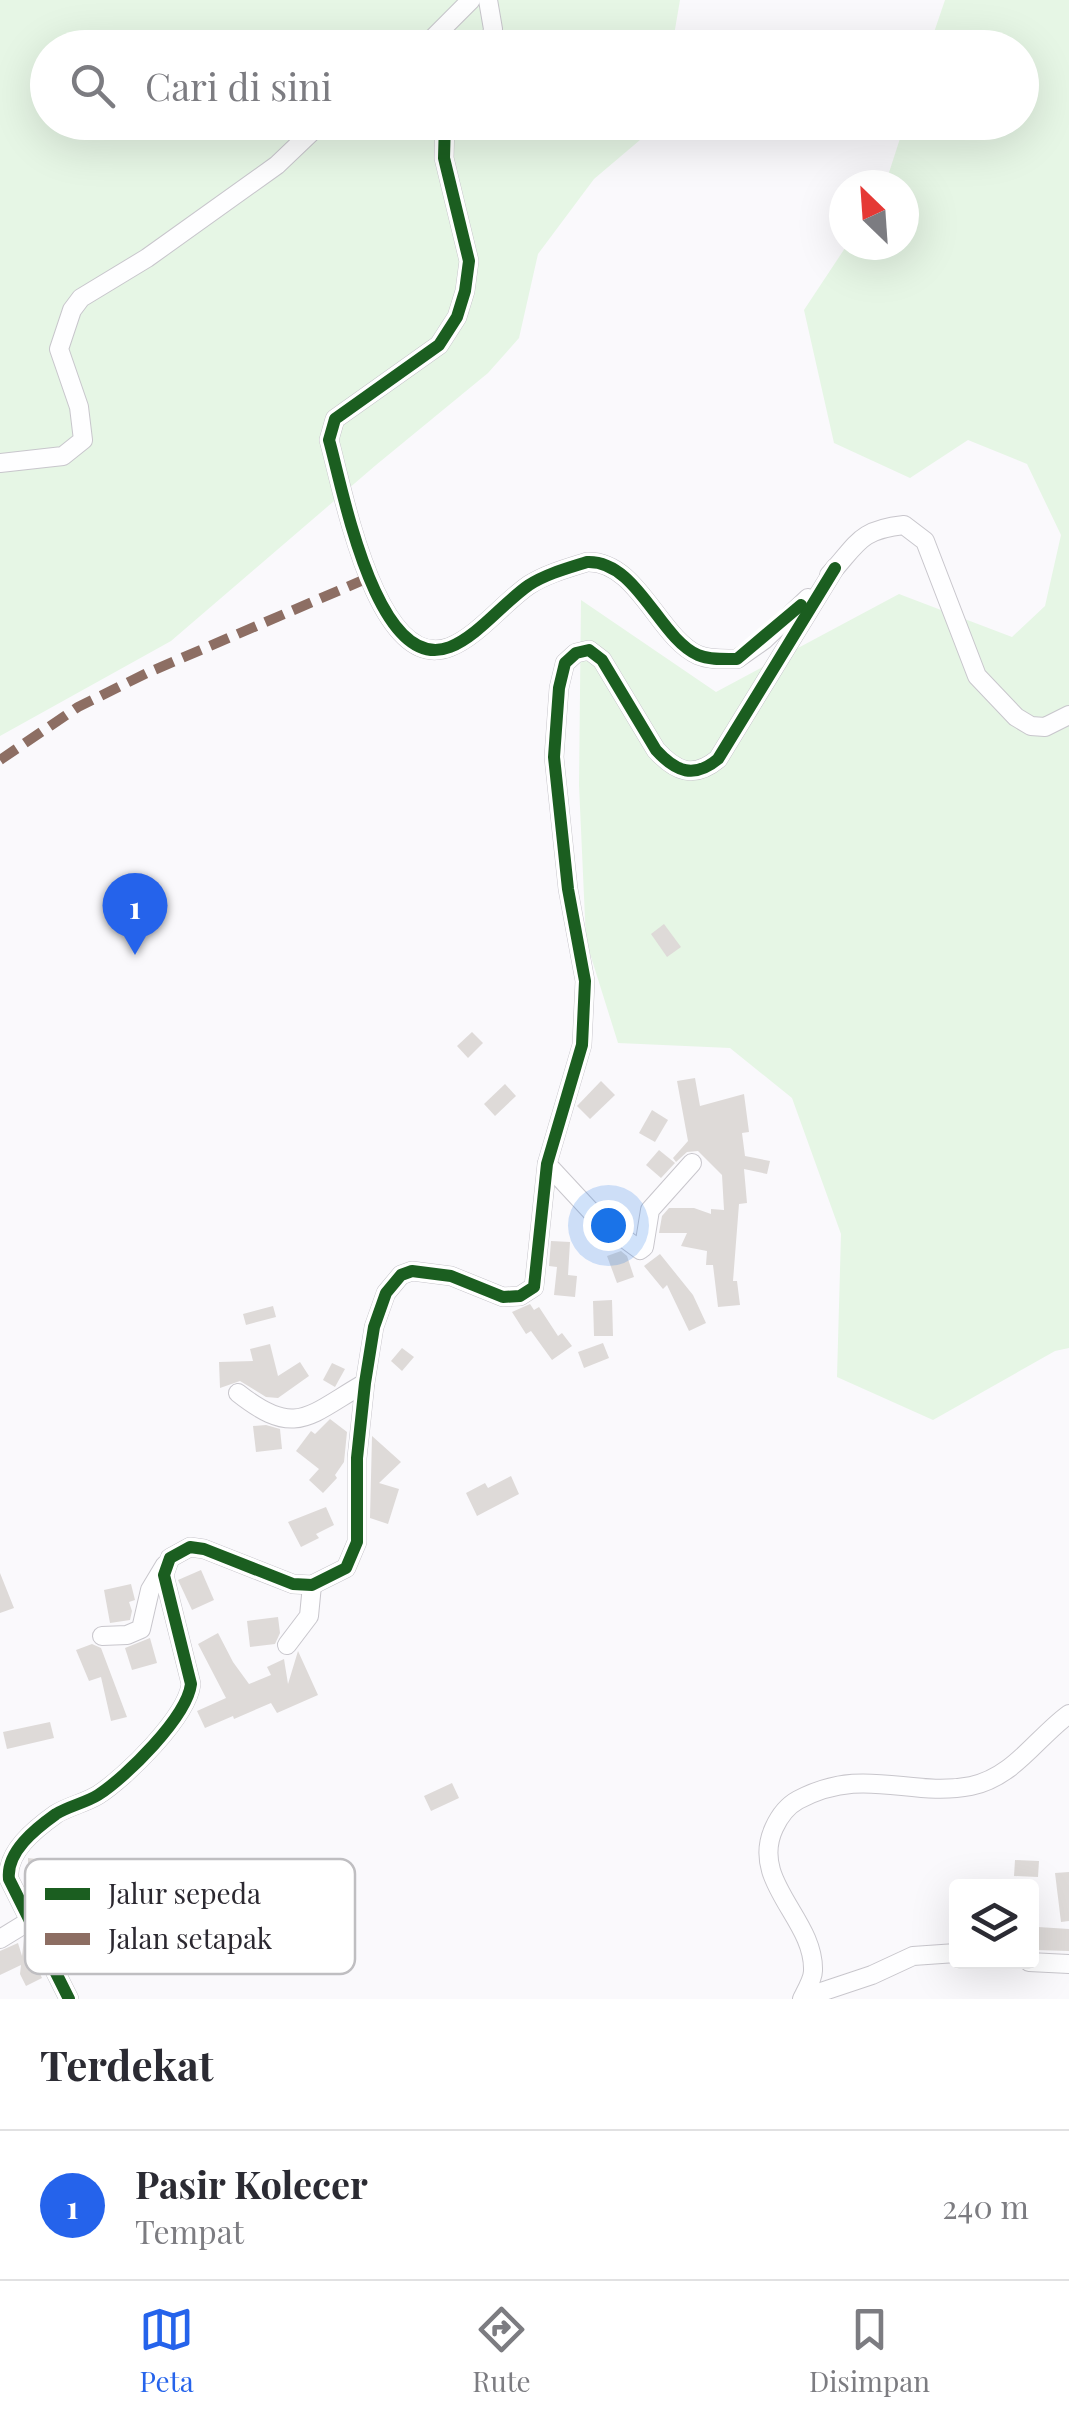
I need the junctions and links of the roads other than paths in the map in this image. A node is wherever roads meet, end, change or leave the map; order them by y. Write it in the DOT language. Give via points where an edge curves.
graph roads {
  1 [pos="471,0"];
  2 [pos="488,0"];
  3 [pos="441,30"];
  4 [pos="493,30"];
  5 [pos="303,140"];
  6 [pos="444,140"];
  7 [pos="0,463"];
  8 [pos="835,568"];
  9 [pos="1069,714"];
  10 [pos="692,1163"];
  11 [pos="547,1164"];
  12 [pos="365,1383"];
  13 [pos="238,1393"];
  14 [pos="170,1558"];
  15 [pos="312,1584"];
  16 [pos="102,1636"];
  17 [pos="287,1645"];
  18 [pos="1069,1714"];
  19 [pos="25,1909"];
  20 [pos="25,1924"];
  21 [pos="0,1939"];
  22 [pos="949,1953"];
  23 [pos="1039,1962"];
  24 [pos="1069,1964"];
  25 [pos="57,1974"];
  26 [pos="69,1999"];
  27 [pos="803,1999"];
  1 -- 3 [label="street"];
  2 -- 4 [label="street"];
  5 -- 7 [label="street" via="277,165 81,298 59,349 84,440 63,456"];
  6 -- 8 [label="street" via="469,262 457,317 439,345 336,420 328,440 368,578 396,629 429,650 450,647 532,584 595,562 646,599 688,649 737,659"];
  8 -- 9 [label="street" via="862,536 904,524 926,541 977,676 1031,726 1045,727"];
  8 -- 11 [label="street" via="718,759 704,770 687,771 656,750 602,660 589,650 565,662 554,757 586,981 582,1045"];
  10 -- 11 [label="street" via="650,1210 640,1250 600,1220"];
  11 -- 12 [label="street" via="534,1287 504,1297 452,1276 401,1275 374,1326"];
  12 -- 13 [label="street" via="299,1420 280,1420"];
  12 -- 15 [label="street" via="358,1542 346,1568"];
  14 -- 15 [label="street" via="190,1547 204,1549 274,1578"];
  14 -- 16 [label="street" via="150,1590 141,1629"];
  14 -- 19 [label="street" via="164,1576 191,1684 187,1702 98,1795 58,1813 23,1842 9,1863 9,1880"];
  15 -- 17 [label="street" via="309,1616"];
  18 -- 27 [label="street" via="1014,1767 972,1786 864,1782 825,1788 794,1802 778,1819 769,1838 771,1876 806,1937 814,1972"];
  20 -- 21 [label="street"];
  22 -- 27 [label="street" via="912,1956"];
  23 -- 24 [label="street"];
  25 -- 26 [label="street"];
}
